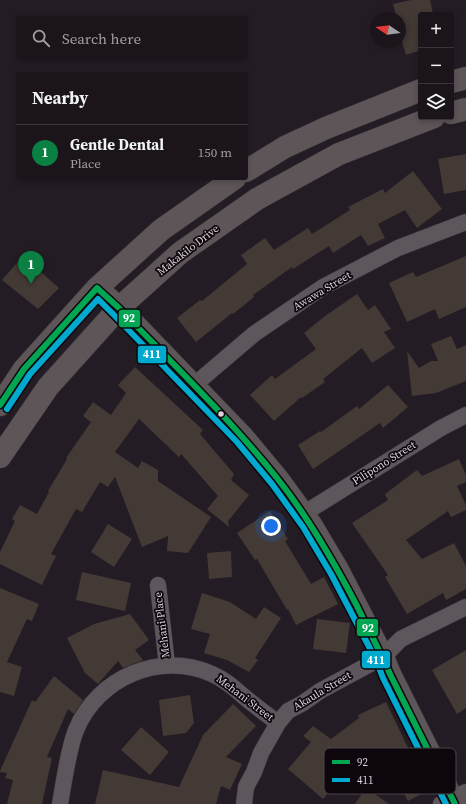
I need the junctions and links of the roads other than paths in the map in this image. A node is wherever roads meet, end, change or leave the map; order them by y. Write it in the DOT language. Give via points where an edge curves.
graph roads {
  1 [pos="466,78"];
  2 [pos="454,81"];
  3 [pos="418,91"];
  4 [pos="466,109"];
  5 [pos="454,111"];
  6 [pos="426,120"];
  7 [pos="248,170"];
  8 [pos="232,180"];
  9 [pos="466,222"];
  10 [pos="97,288"];
  11 [pos="119,308"];
  12 [pos="193,386"];
  13 [pos="0,405"];
  14 [pos="466,415"];
  15 [pos="0,457"];
  16 [pos="303,514"];
  17 [pos="158,586"];
  18 [pos="466,607"];
  19 [pos="383,657"];
  20 [pos="167,665"];
  21 [pos="278,723"];
  22 [pos="428,748"];
  23 [pos="60,804"];
  24 [pos="244,804"];
  1 -- 2 [label="main road"];
  3 -- 7 [label="main road" via="285,146"];
  4 -- 5 [label="main road"];
  6 -- 11 [label="main road, Makakilo Drive" via="340,154 257,199 180,253"];
  8 -- 10 [label="main road" via="161,230"];
  9 -- 12 [label="street, Awawa Street" via="398,248 323,287 254,334"];
  10 -- 11 [label="main road"];
  10 -- 13 [label="main road" via="24,369"];
  11 -- 12 [label="main road"];
  11 -- 15 [label="main road, Makakilo Drive" via="48,387"];
  12 -- 16 [label="main road" via="243,437"];
  14 -- 16 [label="street, Pilipono Street"];
  16 -- 19 [label="main road" via="338,570"];
  17 -- 20 [label="street, Mehani Place"];
  18 -- 19 [label="street, Akaula Street" via="401,639"];
  19 -- 21 [label="street, Akaula Street" via="288,711"];
  19 -- 22 [label="main road"];
  20 -- 21 [label="street, Mehani Street" via="190,667 213,674"];
  20 -- 23 [label="street, Mehani Street" via="144,669 122,678 102,692 87,710 72,742"];
  21 -- 24 [label="street, Akaula Street" via="246,787"];
}
